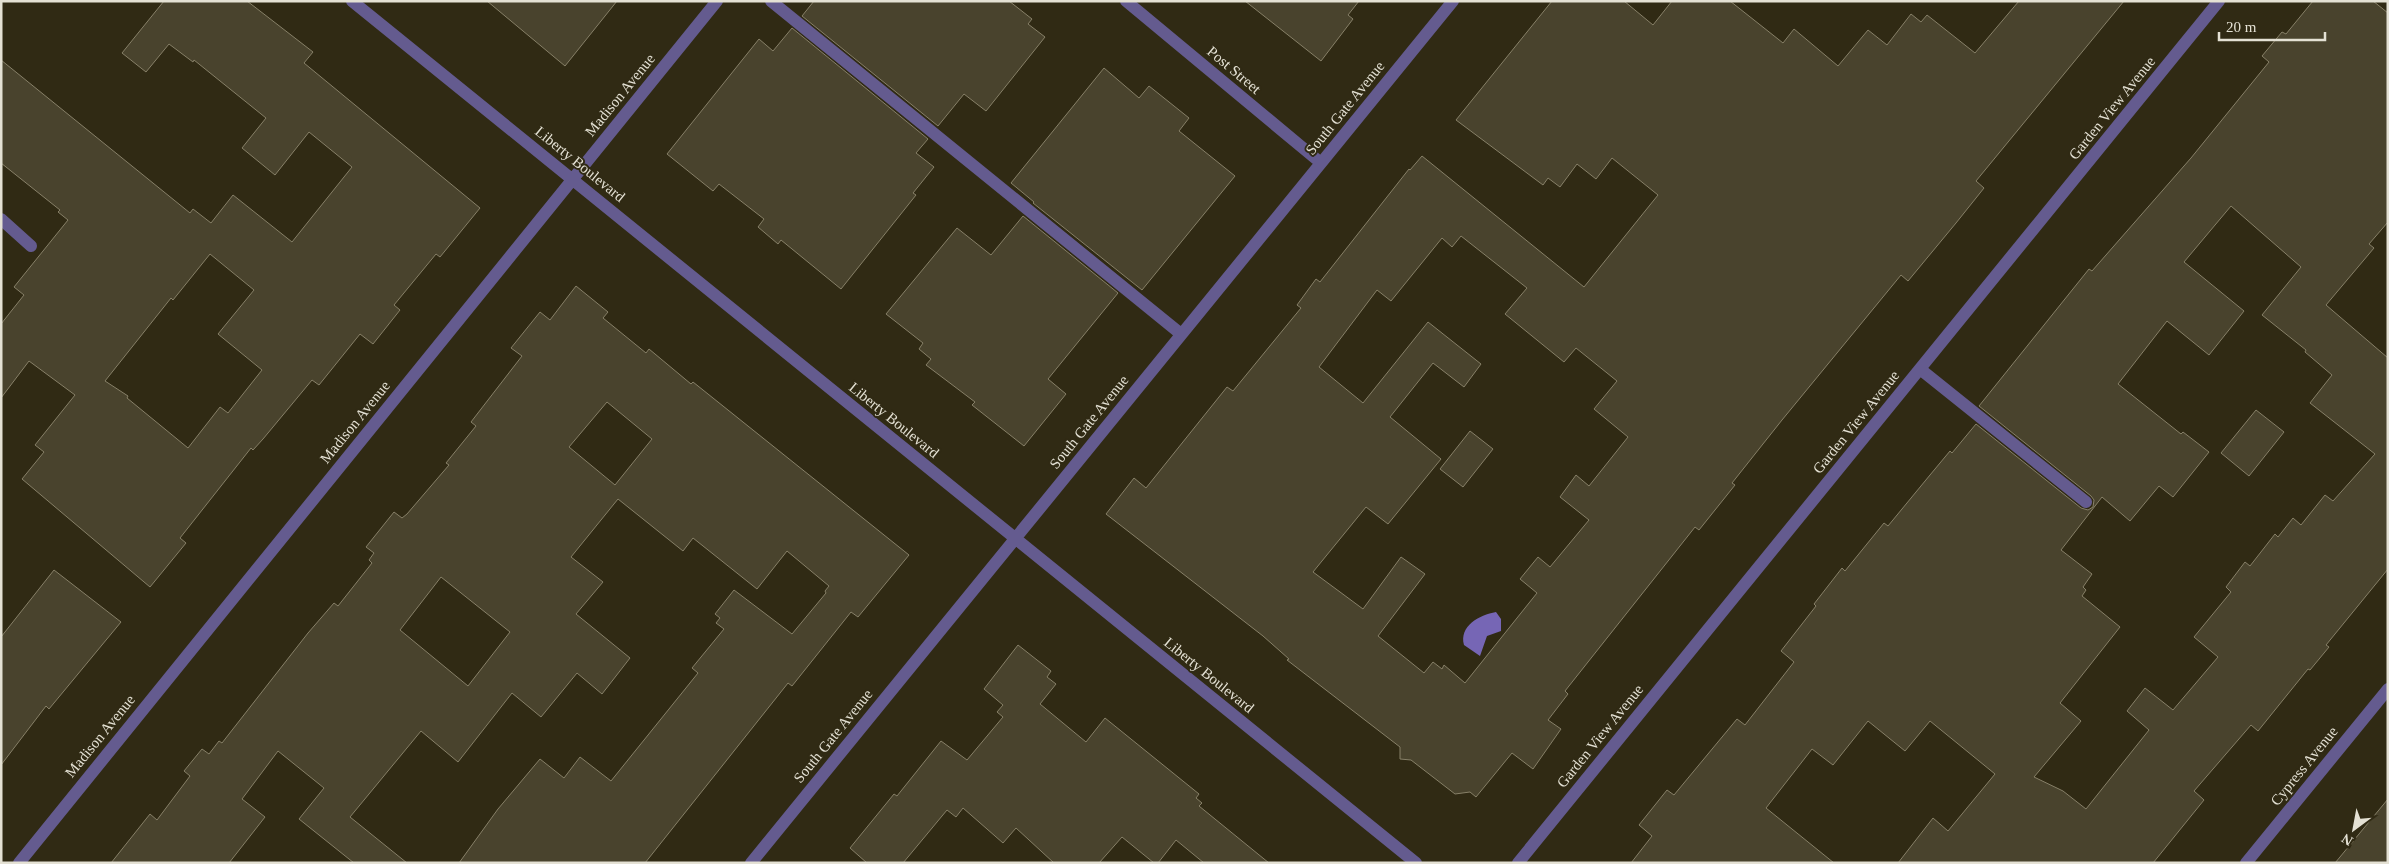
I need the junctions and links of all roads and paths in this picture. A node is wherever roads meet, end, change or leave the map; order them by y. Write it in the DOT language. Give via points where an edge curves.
graph roads {
  1 [pos="352,1"];
  2 [pos="717,1"];
  3 [pos="771,1"];
  4 [pos="1126,1"];
  5 [pos="1453,1"];
  6 [pos="2219,1"];
  7 [pos="1321,163"];
  8 [pos="573,179"];
  9 [pos="1,219"];
  10 [pos="31,246"];
  11 [pos="1181,334"];
  12 [pos="1920,369"];
  13 [pos="2086,502"];
  14 [pos="1015,539"];
  15 [pos="2388,689"];
  16 [pos="19,863"];
  17 [pos="751,863"];
  18 [pos="1416,863"];
  19 [pos="1518,863"];
  20 [pos="2246,863"];
  1 -- 8 [label="street, Liberty Boulevard"];
  2 -- 8 [label="street, Madison Avenue"];
  3 -- 11 [label="street"];
  4 -- 7 [label="street, Post Street"];
  5 -- 7 [label="street, South Gate Avenue"];
  6 -- 12 [label="street, Garden View Avenue"];
  7 -- 11 [label="street, South Gate Avenue"];
  8 -- 14 [label="street, Liberty Boulevard"];
  8 -- 16 [label="street, Madison Avenue"];
  9 -- 10 [label="street"];
  11 -- 14 [label="street, South Gate Avenue"];
  12 -- 13 [label="street"];
  12 -- 19 [label="street, Garden View Avenue"];
  14 -- 17 [label="street, South Gate Avenue"];
  14 -- 18 [label="street, Liberty Boulevard"];
  15 -- 20 [label="street, Cypress Avenue"];
}
